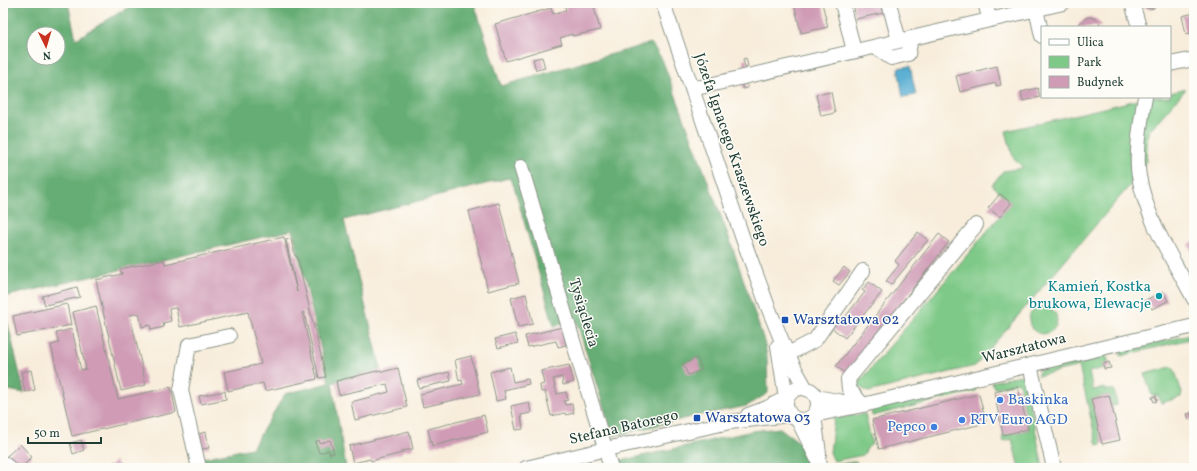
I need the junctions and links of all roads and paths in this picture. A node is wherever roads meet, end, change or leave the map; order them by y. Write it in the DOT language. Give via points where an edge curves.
graph roads {
  1 [pos="663,3"];
  2 [pos="842,3"];
  3 [pos="890,3"];
  4 [pos="985,3"];
  5 [pos="1064,3"];
  6 [pos="1135,4"];
  7 [pos="1036,9"];
  8 [pos="990,20"];
  9 [pos="1139,26"];
  10 [pos="1041,32"];
  11 [pos="905,40"];
  12 [pos="854,51"];
  13 [pos="1194,59"];
  14 [pos="1171,64"];
  15 [pos="692,89"];
  16 [pos="1145,98"];
  17 [pos="521,167"];
  18 [pos="976,225"];
  19 [pos="863,271"];
  20 [pos="1194,299"];
  21 [pos="768,307"];
  22 [pos="1194,326"];
  23 [pos="228,336"];
  24 [pos="788,354"];
  25 [pos="1030,365"];
  26 [pos="811,393"];
  27 [pos="786,398"];
  28 [pos="862,405"];
  29 [pos="814,415"];
  30 [pos="793,418"];
  31 [pos="730,422"];
  32 [pos="606,449"];
  33 [pos="3,463"];
  34 [pos="821,466"];
  35 [pos="9,468"];
  36 [pos="199,468"];
  37 [pos="526,468"];
  38 [pos="611,468"];
  39 [pos="1054,468"];
  1 -- 15 [label="street, Józefa Ignacego Kraszewskiego"];
  2 -- 12 [label="street"];
  3 -- 11 [label="street"];
  4 -- 8 [label="street"];
  5 -- 7 [label="street"];
  6 -- 9 [label="street"];
  7 -- 8 [label="street"];
  7 -- 10 [label="street"];
  8 -- 11 [label="street"];
  11 -- 12 [label="street"];
  12 -- 15 [label="street"];
  13 -- 14 [label="street"];
  15 -- 21 [label="street, Józefa Ignacego Kraszewskiego"];
  16 -- 20 [label="street" via="1138,175 1152,220"];
  17 -- 32 [label="street, Tysiąclecia"];
  18 -- 28 [label="street" via="848,379 849,389"];
  19 -- 24 [label="street" via="815,340"];
  21 -- 24 [label="street, Józefa Ignacego Kraszewskiego"];
  21 -- 27 [label="street, Józefa Ignacego Kraszewskiego" via="779,350"];
  22 -- 25 [label="street, Warsztatowa"];
  23 -- 36 [label="street" via="188,345 181,390"];
  24 -- 26 [label="street, Józefa Ignacego Kraszewskiego"];
  25 -- 28 [label="street, Warsztatowa"];
  25 -- 39 [label="street"];
  26 -- 27 [label="street" via="796,389"];
  26 -- 28 [label="street, Warsztatowa"];
  26 -- 29 [label="street" via="818,406"];
  27 -- 30 [label="street" via="785,407"];
  27 -- 31 [label="street, Stefana Batorego"];
  28 -- 29 [label="street, Warsztatowa"];
  29 -- 30 [label="street" via="807,420"];
  29 -- 34 [label="street"];
  30 -- 31 [label="street, Stefana Batorego"];
  30 -- 34 [label="street"];
  31 -- 32 [label="street, Stefana Batorego"];
  32 -- 37 [label="street, Stefana Batorego"];
  32 -- 38 [label="street, Tysiąclecia"];
  33 -- 35 [label="street"];
}
